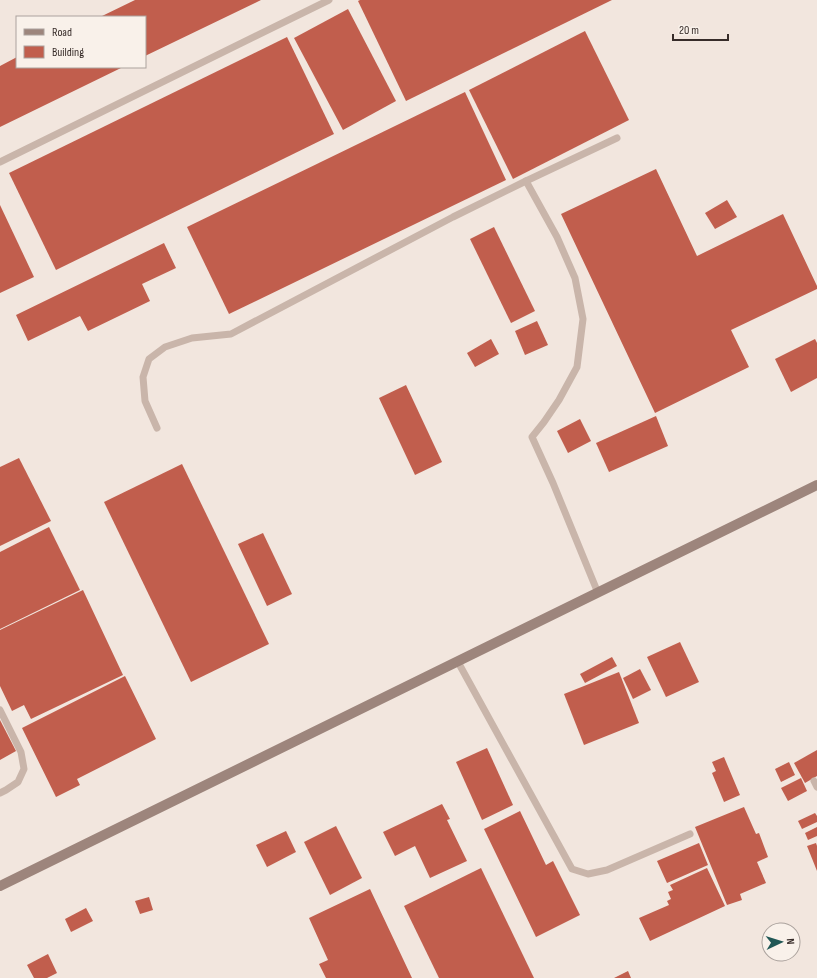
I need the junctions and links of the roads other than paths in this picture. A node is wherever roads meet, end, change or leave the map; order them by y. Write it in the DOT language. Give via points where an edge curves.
graph roads {
  1 [pos="329,0"];
  2 [pos="617,138"];
  3 [pos="0,162"];
  4 [pos="526,181"];
  5 [pos="157,428"];
  6 [pos="817,485"];
  7 [pos="598,593"];
  8 [pos="458,662"];
  9 [pos="0,710"];
  10 [pos="0,793"];
  11 [pos="690,834"];
  12 [pos="0,886"];
  1 -- 3 [label="lane"];
  2 -- 4 [label="lane"];
  4 -- 5 [label="lane" via="230,334 192,338 165,348 149,359 143,377 145,401"];
  4 -- 7 [label="lane" via="557,237 575,278 583,319 577,367 559,400 532,437"];
  6 -- 7 [label="street"];
  7 -- 8 [label="street"];
  8 -- 11 [label="lane" via="572,869 588,874 607,870"];
  8 -- 12 [label="street"];
  9 -- 10 [label="lane" via="22,752 24,769 18,782"];
}
